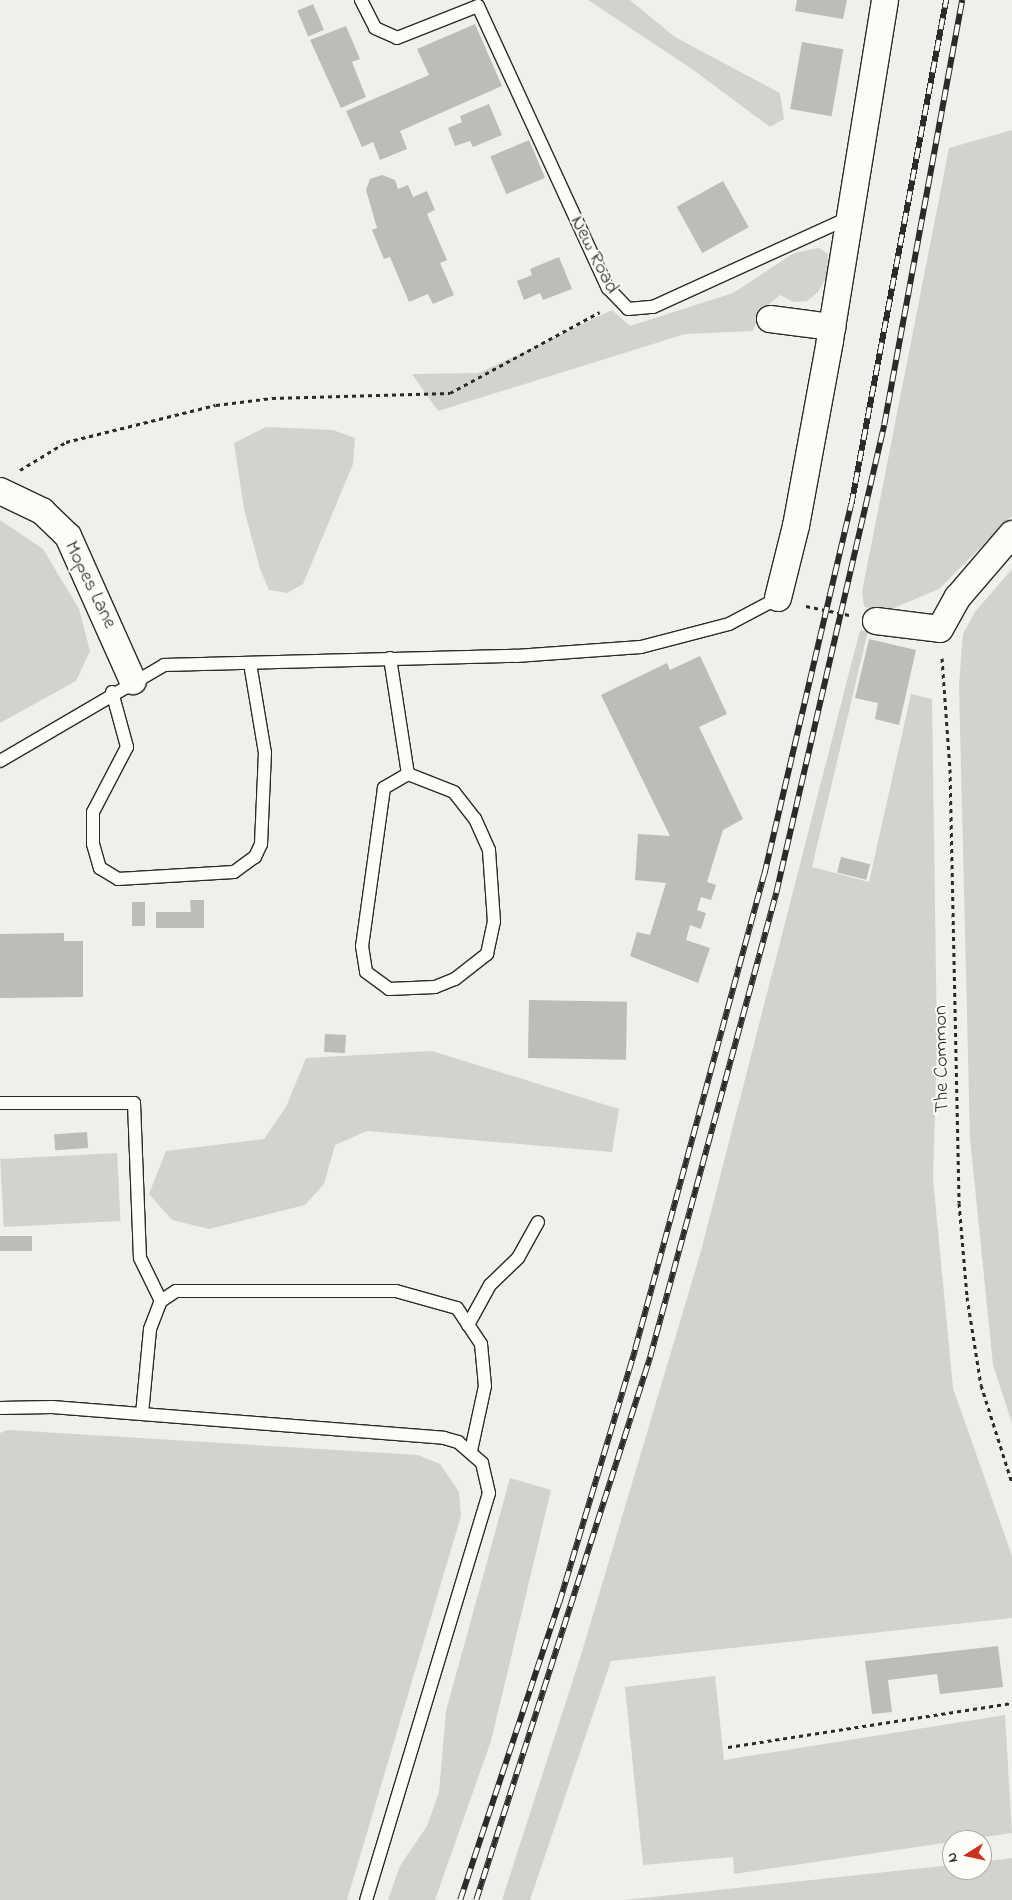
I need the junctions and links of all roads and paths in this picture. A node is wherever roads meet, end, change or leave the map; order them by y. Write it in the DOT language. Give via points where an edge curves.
graph roads {
  1 [pos="361,0"];
  2 [pos="885,0"];
  3 [pos="848,218"];
  4 [pos="618,302"];
  5 [pos="770,318"];
  6 [pos="832,327"];
  7 [pos="7,482"];
  8 [pos="1012,534"];
  9 [pos="788,601"];
  10 [pos="876,621"];
  11 [pos="940,629"];
  12 [pos="390,658"];
  13 [pos="250,663"];
  14 [pos="123,687"];
  15 [pos="0,761"];
  16 [pos="408,774"];
  17 [pos="0,1103"];
  18 [pos="538,1222"];
  19 [pos="161,1300"];
  20 [pos="468,1325"];
  21 [pos="0,1408"];
  22 [pos="142,1414"];
  23 [pos="471,1451"];
  24 [pos="1012,1483"];
  25 [pos="1012,1703"];
  26 [pos="728,1748"];
  27 [pos="366,1900"];
  1 -- 4 [label="lane, New Road" via="375,28 397,38 478,6 608,288"];
  2 -- 3 [label="street"];
  3 -- 4 [label="lane, New Road" via="653,307 634,311"];
  3 -- 6 [label="street"];
  4 -- 7 [label="path" via="450,393 216,405 66,442"];
  5 -- 6 [label="street"];
  6 -- 9 [label="street" via="796,526"];
  7 -- 14 [label="street, Mopes Lane" via="68,536"];
  8 -- 11 [label="street" via="958,597"];
  9 -- 10 [label="path"];
  9 -- 12 [label="lane" via="729,624 642,647 516,656"];
  10 -- 11 [label="street"];
  11 -- 24 [label="path, The Common" via="950,769 959,1203 966,1288 981,1385"];
  12 -- 13 [label="lane"];
  12 -- 16 [label="lane"];
  13 -- 14 [label="lane" via="164,666"];
  13 -- 14 [label="lane" via="265,753 261,844 255,858 234,872 118,878 100,868 93,844 93,812 127,747"];
  14 -- 15 [label="lane"];
  16 -- 16 [label="lane" via="384,788 362,946 366,972 389,989 435,987 455,979 488,954 494,922 489,850 475,819 454,792"];
  17 -- 19 [label="lane" via="134,1103 140,1258"];
  18 -- 20 [label="lane" via="518,1258 490,1285"];
  19 -- 20 [label="lane" via="176,1291 396,1291 457,1308"];
  19 -- 22 [label="lane" via="150,1329"];
  20 -- 23 [label="lane" via="481,1344 485,1386"];
  21 -- 22 [label="lane"];
  22 -- 23 [label="lane" via="444,1438"];
  23 -- 27 [label="lane" via="488,1477 489,1493"];
  25 -- 26 [label="path"];
}
